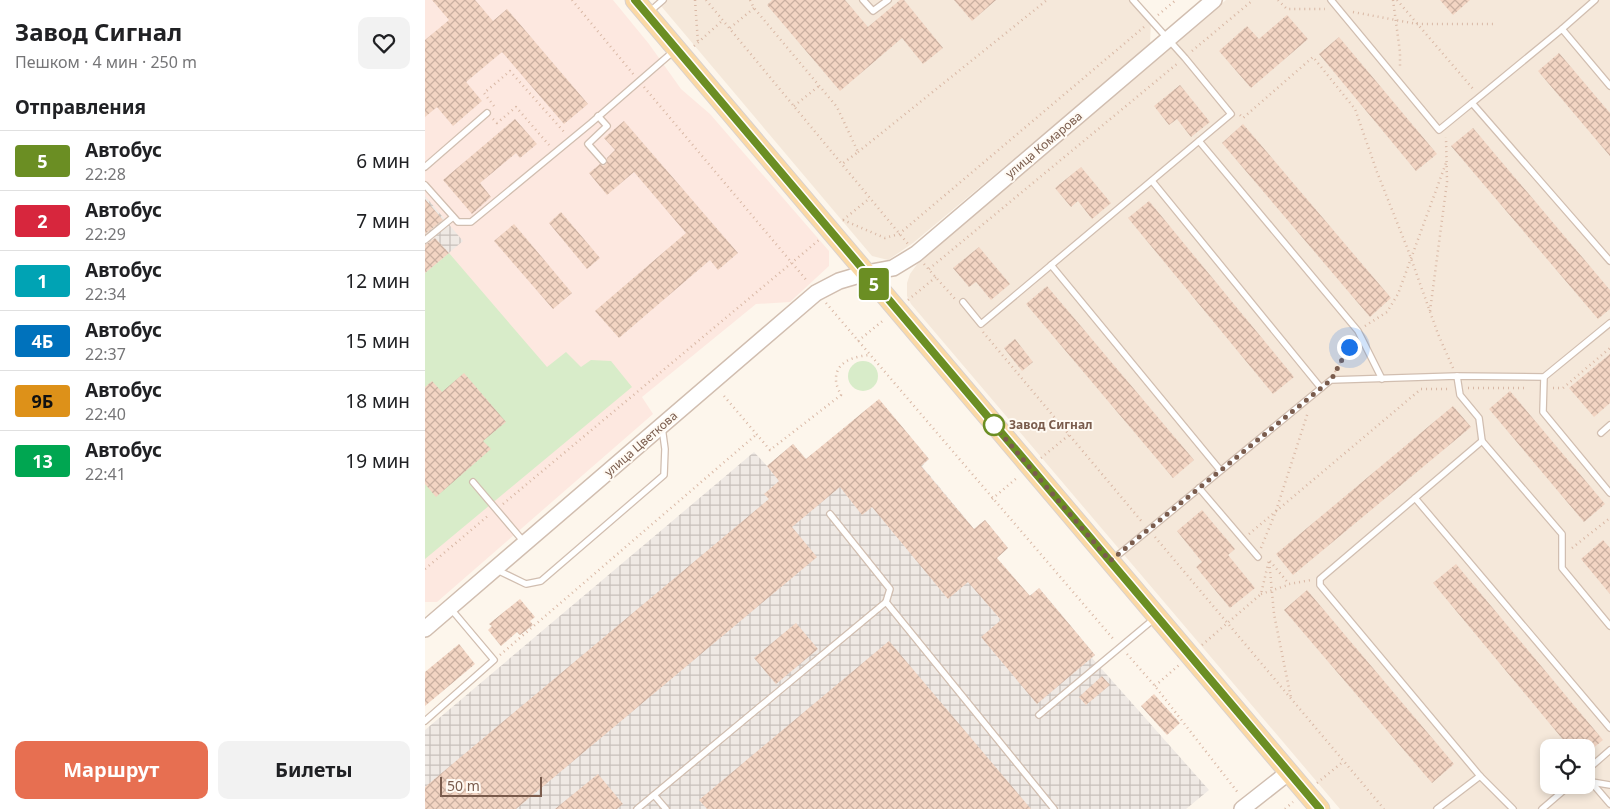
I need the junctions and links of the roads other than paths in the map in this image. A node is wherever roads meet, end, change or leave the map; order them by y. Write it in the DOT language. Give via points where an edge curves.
graph roads {
  1 [pos="663,0"];
  2 [pos="863,0"];
  3 [pos="888,0"];
  4 [pos="1133,0"];
  5 [pos="1214,0"];
  6 [pos="1331,0"];
  7 [pos="1595,0"];
  8 [pos="641,7"];
  9 [pos="1563,29"];
  10 [pos="1168,40"];
  11 [pos="676,49"];
  12 [pos="1610,86"];
  13 [pos="1472,103"];
  14 [pos="487,113"];
  15 [pos="599,116"];
  16 [pos="1199,141"];
  17 [pos="603,161"];
  18 [pos="425,167"];
  19 [pos="1152,180"];
  20 [pos="425,186"];
  21 [pos="453,216"];
  22 [pos="425,240"];
  23 [pos="1610,262"];
  24 [pos="1051,265"];
  25 [pos="866,273"];
  26 [pos="961,304"];
  27 [pos="1610,324"];
  28 [pos="1457,376"];
  29 [pos="1544,377"];
  30 [pos="1382,378"];
  31 [pos="1321,388"];
  32 [pos="1610,425"];
  33 [pos="662,426"];
  34 [pos="1601,433"];
  35 [pos="1483,441"];
  36 [pos="1220,470"];
  37 [pos="473,482"];
  38 [pos="1199,488"];
  39 [pos="1610,493"];
  40 [pos="1415,498"];
  41 [pos="830,514"];
  42 [pos="526,543"];
  43 [pos="1259,554"];
  44 [pos="1110,561"];
  45 [pos="495,569"];
  46 [pos="886,602"];
  47 [pos="449,608"];
  48 [pos="1157,616"];
  49 [pos="1610,626"];
  50 [pos="425,628"];
  51 [pos="1039,715"];
  52 [pos="425,722"];
  53 [pos="1610,728"];
  54 [pos="1610,750"];
  55 [pos="1595,762"];
  56 [pos="1289,772"];
  57 [pos="1480,776"];
  58 [pos="1595,782"];
  59 [pos="1610,785"];
  60 [pos="1595,786"];
  61 [pos="1560,794"];
  62 [pos="654,795"];
  63 [pos="1610,804"];
  64 [pos="1245,807"];
  65 [pos="637,809"];
  66 [pos="666,809"];
  67 [pos="1054,809"];
  68 [pos="1321,809"];
  69 [pos="1437,809"];
  70 [pos="1513,809"];
  71 [pos="1542,809"];
  1 -- 8 [label="lane"];
  2 -- 3 [label="lane" via="873,12"];
  4 -- 10 [label="lane"];
  5 -- 10 [label="street, улица Комарова"];
  6 -- 13 [label="lane" via="1439,130"];
  7 -- 9 [label="lane"];
  8 -- 11 [label="main road"];
  9 -- 12 [label="lane"];
  9 -- 13 [label="lane"];
  10 -- 16 [label="lane" via="1231,114"];
  10 -- 25 [label="street, улица Комарова" via="916,254 893,268"];
  11 -- 15 [label="lane"];
  11 -- 25 [label="main road" via="837,225"];
  13 -- 23 [label="lane"];
  14 -- 18 [label="lane"];
  15 -- 17 [label="lane" via="607,126 588,144"];
  15 -- 21 [label="lane" via="471,222 458,222"];
  16 -- 19 [label="lane"];
  16 -- 30 [label="lane" via="1358,331"];
  19 -- 24 [label="lane"];
  19 -- 31 [label="lane"];
  20 -- 21 [label="lane"];
  21 -- 22 [label="lane"];
  24 -- 26 [label="lane" via="981,324"];
  24 -- 36 [label="lane"];
  25 -- 33 [label="street, улица Цветкова" via="839,281 817,293"];
  25 -- 44 [label="main road"];
  27 -- 29 [label="lane"];
  28 -- 29 [label="lane"];
  28 -- 30 [label="lane"];
  28 -- 35 [label="lane" via="1460,395 1479,418"];
  29 -- 39 [label="lane" via="1543,412"];
  30 -- 31 [label="lane" via="1331,380"];
  31 -- 36 [label="lane"];
  32 -- 34 [label="lane"];
  33 -- 42 [label="street, улица Цветкова"];
  33 -- 45 [label="lane" via="664,476 541,581 526,584"];
  35 -- 40 [label="lane"];
  35 -- 49 [label="lane" via="1562,534 1562,568"];
  36 -- 38 [label="lane"];
  37 -- 42 [label="lane"];
  38 -- 43 [label="lane"];
  38 -- 44 [label="lane"];
  40 -- 53 [label="lane"];
  40 -- 57 [label="lane" via="1320,579 1320,585"];
  41 -- 46 [label="lane" via="889,589"];
  42 -- 45 [label="street, улица Цветкова"];
  44 -- 48 [label="main road"];
  45 -- 47 [label="street, улица Цветкова"];
  46 -- 62 [label="lane"];
  46 -- 67 [label="lane"];
  47 -- 50 [label="street, улица Цветкова"];
  47 -- 52 [label="lane" via="494,660"];
  48 -- 51 [label="lane"];
  48 -- 56 [label="main road"];
  54 -- 55 [label="lane"];
  56 -- 64 [label="street"];
  56 -- 68 [label="main road"];
  57 -- 69 [label="lane"];
  57 -- 70 [label="lane"];
  58 -- 59 [label="lane"];
  60 -- 63 [label="lane"];
  61 -- 71 [label="lane"];
  62 -- 65 [label="lane"];
  62 -- 66 [label="lane"];
}
